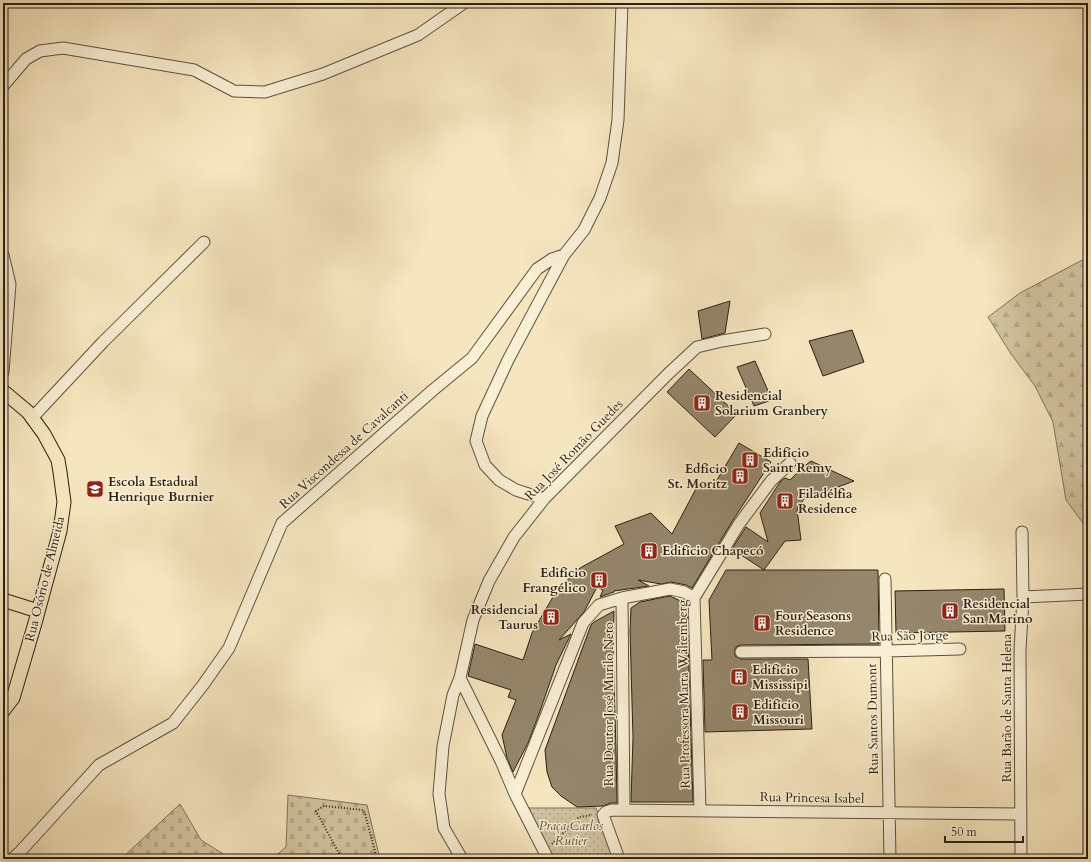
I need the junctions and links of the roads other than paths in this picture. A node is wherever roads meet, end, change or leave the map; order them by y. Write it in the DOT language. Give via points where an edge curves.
graph roads {
  1 [pos="464,3"];
  2 [pos="622,3"];
  3 [pos="3,86"];
  4 [pos="204,242"];
  5 [pos="3,255"];
  6 [pos="564,255"];
  7 [pos="765,334"];
  8 [pos="3,372"];
  9 [pos="3,391"];
  10 [pos="32,418"];
  11 [pos="790,463"];
  12 [pos="544,498"];
  13 [pos="1022,532"];
  14 [pos="885,579"];
  15 [pos="1088,594"];
  16 [pos="1023,597"];
  17 [pos="622,598"];
  18 [pos="694,598"];
  19 [pos="3,600"];
  20 [pos="38,611"];
  21 [pos="960,649"];
  22 [pos="741,652"];
  23 [pos="886,652"];
  24 [pos="460,678"];
  25 [pos="8,695"];
  26 [pos="3,711"];
  27 [pos="515,794"];
  28 [pos="624,810"];
  29 [pos="700,810"];
  30 [pos="889,813"];
  31 [pos="1021,814"];
  32 [pos="546,855"];
  33 [pos="12,859"];
  34 [pos="462,859"];
  35 [pos="619,859"];
  36 [pos="890,859"];
  37 [pos="1021,859"];
  1 -- 3 [label="street" via="418,34 323,74 265,92 234,91 194,70 63,48 40,51 26,59"];
  2 -- 6 [label="street" via="618,120 612,163 600,198 584,230"];
  4 -- 10 [label="street" via="103,342"];
  5 -- 8 [label="street" via="10,284"];
  6 -- 12 [label="street" via="492,392 482,416 476,441 485,465 498,480 516,490"];
  6 -- 33 [label="street, Rua Viscondessa de Cavalcanti" via="537,269 472,358 282,523 228,648 173,723 99,766"];
  7 -- 12 [label="street, Rua José Romão Guedes" via="697,347"];
  9 -- 10 [label="main road, Rua Osório de Almeida"];
  10 -- 20 [label="main road, Rua Osório de Almeida" via="58,460 64,502 60,531"];
  11 -- 18 [label="street, Rua Professora Marta Waltemberg" via="771,481 739,524"];
  12 -- 24 [label="street, Rua José Romão Guedes" via="514,537 489,581 473,620"];
  13 -- 16 [label="street, Rua Barão de Santa Helena"];
  14 -- 23 [label="street, Rua Santos Dumont"];
  15 -- 16 [label="street"];
  16 -- 31 [label="street, Rua Barão de Santa Helena" via="1020,651"];
  17 -- 18 [label="street" via="670,589 684,592"];
  17 -- 27 [label="street" via="599,605 583,623"];
  17 -- 28 [label="street, Rua Doutor José Murilo Neto"];
  18 -- 29 [label="street, Rua Professora Marta Waltemberg"];
  19 -- 20 [label="main road"];
  20 -- 25 [label="main road, Rua Osório de Almeida"];
  21 -- 23 [label="street, Rua São Jorge"];
  22 -- 23 [label="street, Rua São Jorge"];
  23 -- 30 [label="street, Rua Santos Dumont"];
  24 -- 27 [label="street"];
  24 -- 34 [label="street, Rua José Romão Guedes" via="453,695 443,746 439,794 444,828"];
  25 -- 26 [label="main road, Rua Osório de Almeida"];
  27 -- 32 [label="street"];
  28 -- 29 [label="street, Rua Princesa Isabel"];
  28 -- 35 [label="street, Rua Princesa Isabel" via="612,810 604,815"];
  29 -- 30 [label="street, Rua Princesa Isabel"];
  30 -- 31 [label="street, Rua Princesa Isabel"];
  30 -- 36 [label="street, Rua Santos Dumont"];
  31 -- 37 [label="street, Rua Barão de Santa Helena"];
}
